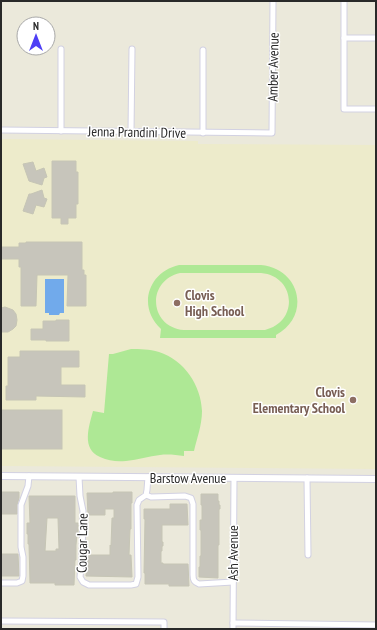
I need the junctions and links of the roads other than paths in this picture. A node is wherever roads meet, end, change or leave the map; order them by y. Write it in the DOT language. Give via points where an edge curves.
graph roads {
  1 [pos="274,1"];
  2 [pos="344,1"];
  3 [pos="344,38"];
  4 [pos="376,38"];
  5 [pos="61,49"];
  6 [pos="132,49"];
  7 [pos="203,50"];
  8 [pos="376,109"];
  9 [pos="1,130"];
  10 [pos="61,131"];
  11 [pos="131,132"];
  12 [pos="203,132"];
  13 [pos="272,133"];
  14 [pos="1,476"];
  15 [pos="29,476"];
  16 [pos="79,477"];
  17 [pos="148,477"];
  18 [pos="234,478"];
  19 [pos="307,478"];
  20 [pos="376,479"];
  21 [pos="146,495"];
  22 [pos="308,555"];
  23 [pos="233,582"];
  24 [pos="1,583"];
  25 [pos="1,621"];
  26 [pos="376,625"];
  27 [pos="233,626"];
  28 [pos="164,629"];
  1 -- 13 [label="street, Amber Avenue"];
  2 -- 3 [label="street"];
  3 -- 4 [label="street"];
  3 -- 8 [label="street" via="344,109"];
  5 -- 10 [label="street"];
  6 -- 11 [label="street"];
  7 -- 12 [label="street"];
  9 -- 10 [label="street, Jenna Prandini Drive"];
  10 -- 11 [label="street, Jenna Prandini Drive"];
  11 -- 12 [label="street, Jenna Prandini Drive"];
  12 -- 13 [label="street, Jenna Prandini Drive"];
  14 -- 15 [label="street, Barstow Avenue"];
  15 -- 16 [label="street, Barstow Avenue"];
  15 -- 24 [label="street" via="21,505 22,581"];
  16 -- 17 [label="street, Barstow Avenue"];
  16 -- 21 [label="street, Cougar Lane" via="83,512 80,577 88,585 136,584 137,505"];
  17 -- 18 [label="street, Barstow Avenue"];
  17 -- 21 [label="street, Cougar Lane"];
  18 -- 19 [label="street, Barstow Avenue"];
  18 -- 23 [label="street, Ash Avenue"];
  19 -- 20 [label="street, Barstow Avenue"];
  19 -- 22 [label="street"];
  21 -- 23 [label="street" via="191,498 193,579 199,584"];
  23 -- 27 [label="street, Ash Avenue"];
  25 -- 28 [label="street" via="164,622"];
  26 -- 27 [label="street"];
}
